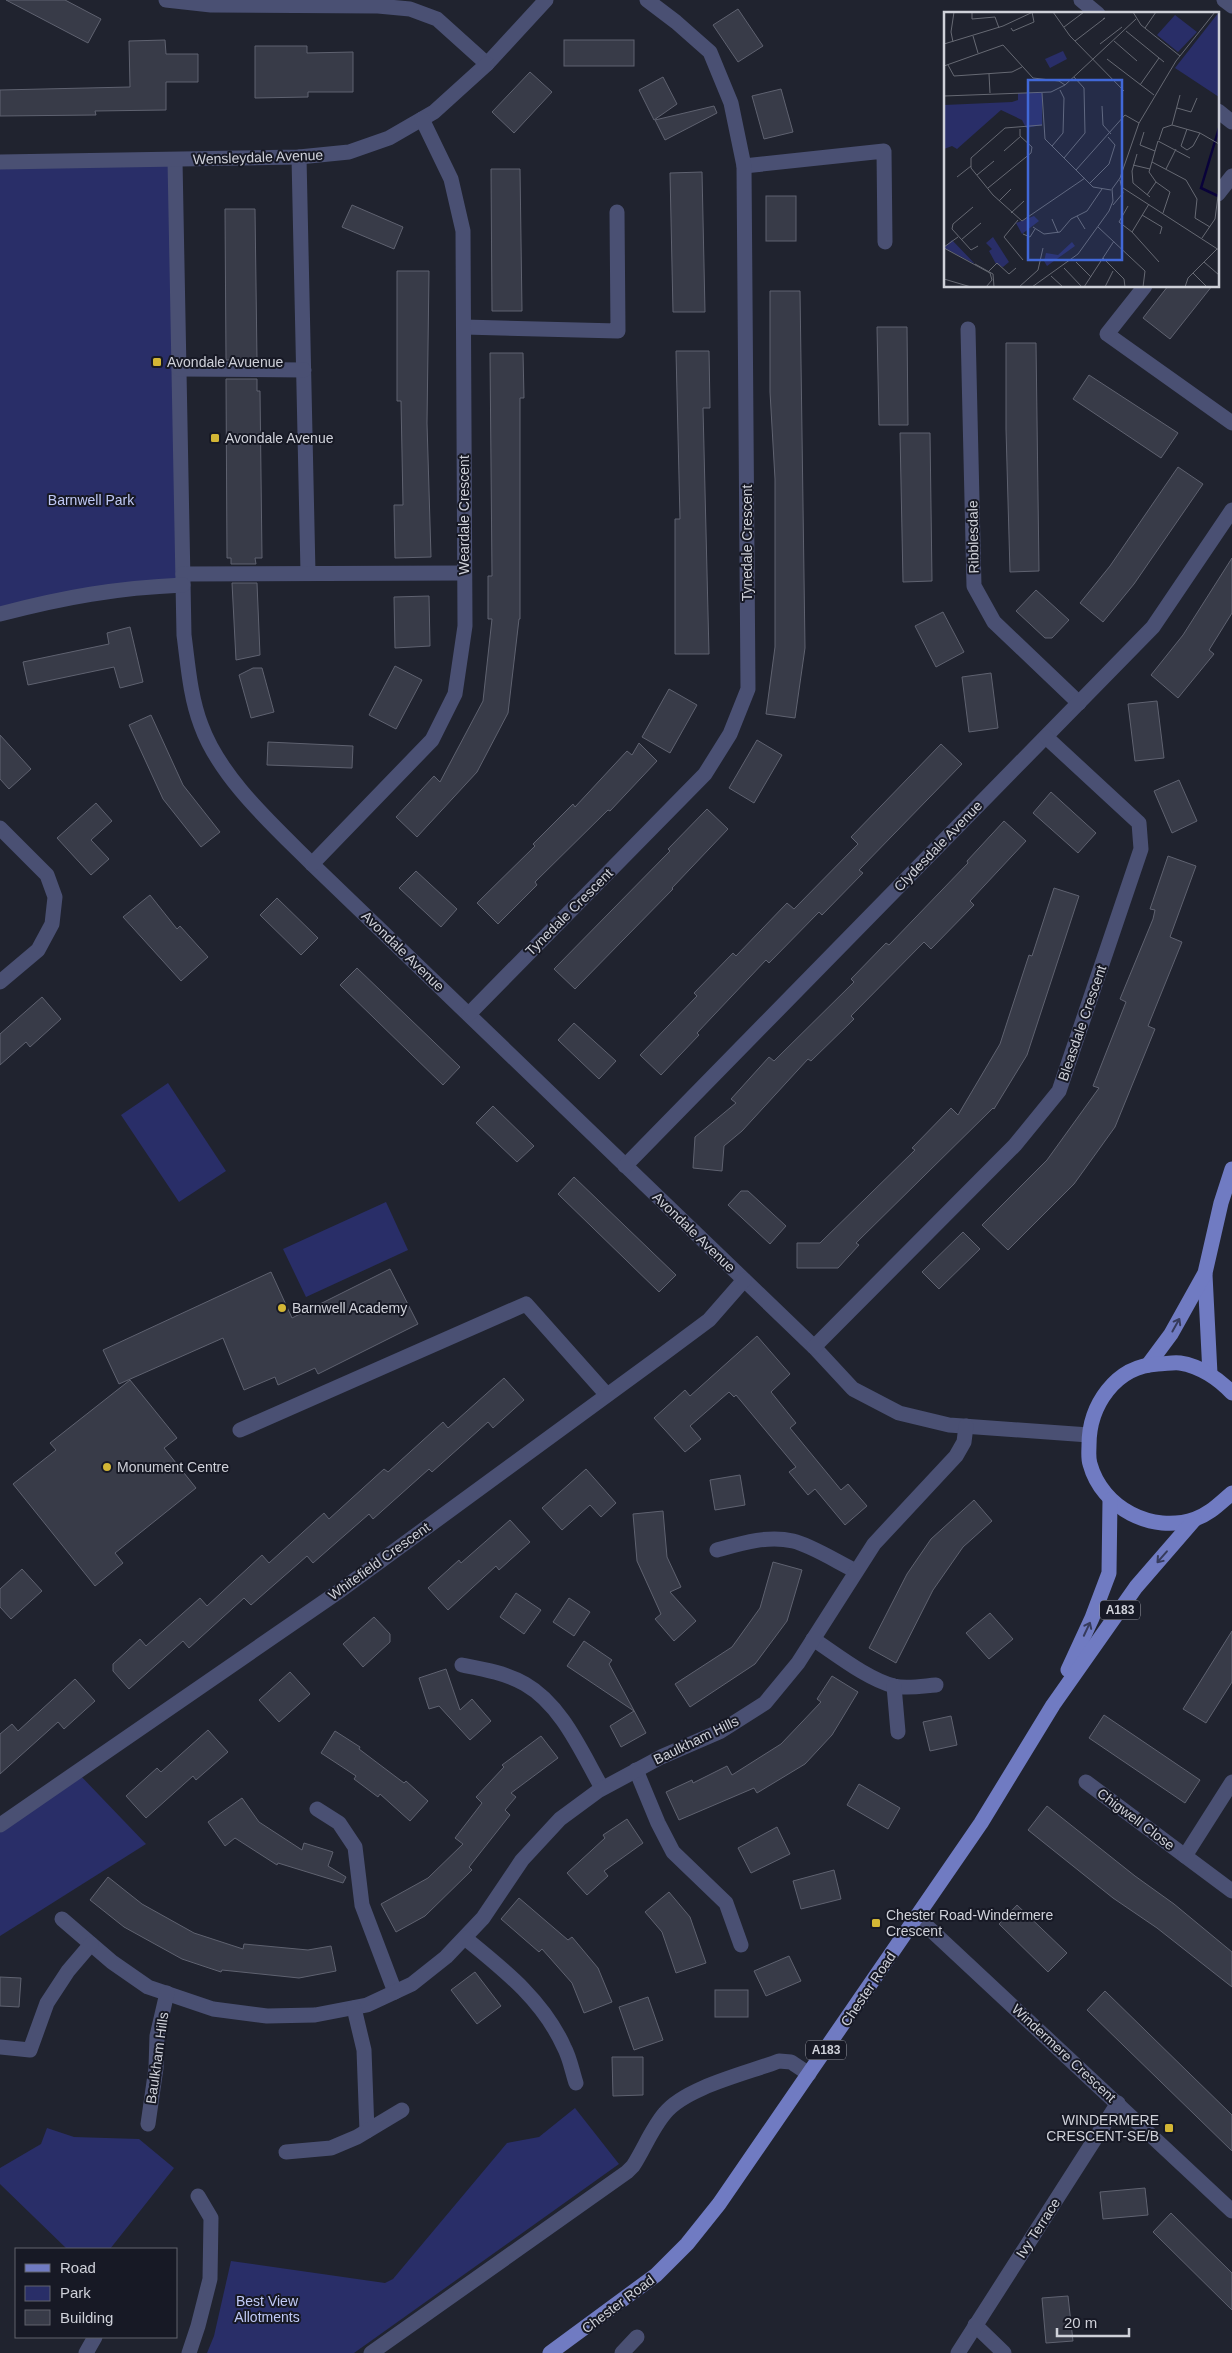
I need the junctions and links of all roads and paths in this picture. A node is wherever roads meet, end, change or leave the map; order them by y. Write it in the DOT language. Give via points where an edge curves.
graph roads {
  1 [pos="166,0"];
  2 [pos="546,0"];
  3 [pos="647,0"];
  4 [pos="1081,0"];
  5 [pos="1224,0"];
  6 [pos="1232,6"];
  7 [pos="1096,12"];
  8 [pos="487,64"];
  9 [pos="1220,112"];
  10 [pos="422,119"];
  11 [pos="1232,122"];
  12 [pos="299,157"];
  13 [pos="175,160"];
  14 [pos="0,162"];
  15 [pos="744,166"];
  16 [pos="1232,176"];
  17 [pos="1220,191"];
  18 [pos="617,212"];
  19 [pos="885,242"];
  20 [pos="1143,288"];
  21 [pos="464,327"];
  22 [pos="968,329"];
  23 [pos="179,369"];
  24 [pos="304,370"];
  25 [pos="1230,418"];
  26 [pos="1232,510"];
  27 [pos="308,573"];
  28 [pos="464,573"];
  29 [pos="183,579"];
  30 [pos="0,614"];
  31 [pos="1079,703"];
  32 [pos="1046,737"];
  33 [pos="0,828"];
  34 [pos="312,864"];
  35 [pos="0,982"];
  36 [pos="469,1014"];
  37 [pos="625,1166"];
  38 [pos="1232,1169"];
  39 [pos="1204,1273"];
  40 [pos="744,1280"];
  41 [pos="814,1347"];
  42 [pos="1148,1365"];
  43 [pos="1210,1374"];
  44 [pos="1232,1393"];
  45 [pos="608,1395"];
  46 [pos="966,1426"];
  47 [pos="240,1430"];
  48 [pos="1089,1435"];
  49 [pos="1232,1493"];
  50 [pos="1110,1500"];
  51 [pos="1194,1520"];
  52 [pos="717,1550"];
  53 [pos="856,1571"];
  54 [pos="813,1639"];
  55 [pos="462,1665"];
  56 [pos="936,1685"];
  57 [pos="894,1686"];
  58 [pos="1053,1705"];
  59 [pos="898,1732"];
  60 [pos="636,1770"];
  61 [pos="1086,1782"];
  62 [pos="1232,1782"];
  63 [pos="602,1788"];
  64 [pos="317,1809"];
  65 [pos="0,1825"];
  66 [pos="1185,1856"];
  67 [pos="1232,1891"];
  68 [pos="917,1917"];
  69 [pos="62,1919"];
  70 [pos="465,1938"];
  71 [pos="91,1944"];
  72 [pos="741,1945"];
  73 [pos="395,1992"];
  74 [pos="167,1993"];
  75 [pos="354,2008"];
  76 [pos="0,2047"];
  77 [pos="809,2074"];
  78 [pos="576,2083"];
  79 [pos="1118,2103"];
  80 [pos="402,2110"];
  81 [pos="148,2124"];
  82 [pos="367,2131"];
  83 [pos="286,2152"];
  84 [pos="198,2196"];
  85 [pos="1232,2211"];
  86 [pos="975,2325"];
  87 [pos="637,2337"];
  88 [pos="94,2338"];
  89 [pos="86,2353"];
  90 [pos="189,2353"];
  91 [pos="371,2353"];
  92 [pos="550,2353"];
  93 [pos="622,2353"];
  94 [pos="958,2353"];
  95 [pos="1004,2353"];
  1 -- 8 [label="street" via="211,5 410,9 437,19"];
  2 -- 8 [label="street, Wensleydale Avenue"];
  3 -- 15 [label="street, Tynedale Crescent" via="710,52 731,103"];
  4 -- 7 [label="street"];
  5 -- 6 [label="street"];
  8 -- 10 [label="street, Wensleydale Avenue"];
  9 -- 11 [label="street"];
  10 -- 12 [label="street, Wensleydale Avenue" via="389,138 349,152"];
  10 -- 21 [label="street, Weardale Crescent" via="451,178 463,231"];
  12 -- 13 [label="street, Wensleydale Avenue"];
  12 -- 24 [label="street"];
  13 -- 14 [label="street, Wensleydale Avenue"];
  13 -- 23 [label="street, Avondale Avenue"];
  15 -- 19 [label="street" via="884,150"];
  15 -- 36 [label="street, Tynedale Crescent" via="748,689 730,734 705,774"];
  16 -- 17 [label="street"];
  18 -- 21 [label="street" via="618,331"];
  20 -- 25 [label="street" via="1107,334"];
  21 -- 28 [label="street, Weardale Crescent"];
  22 -- 31 [label="street, Ribblesdale" via="974,586 994,622"];
  23 -- 24 [label="street"];
  23 -- 29 [label="street, Avondale Avenue"];
  24 -- 27 [label="street"];
  26 -- 31 [label="street, Clydesdale Avenue" via="1153,627"];
  27 -- 28 [label="street"];
  27 -- 29 [label="street"];
  28 -- 34 [label="street, Weardale Crescent" via="465,626 455,694 432,740"];
  29 -- 30 [label="street" via="81,594"];
  29 -- 34 [label="street, Avondale Avenue" via="184,635 190,683 201,726 221,762 256,808"];
  31 -- 32 [label="street, Clydesdale Avenue"];
  32 -- 37 [label="street, Clydesdale Avenue"];
  32 -- 41 [label="street, Bleasdale Crescent" via="1138,823 1141,849 1059,1092 1015,1146"];
  33 -- 35 [label="street" via="47,875 55,897 52,924 38,950"];
  34 -- 36 [label="street, Avondale Avenue"];
  36 -- 37 [label="street, Avondale Avenue"];
  37 -- 40 [label="street, Avondale Avenue"];
  38 -- 39 [label="main road"];
  42 -- 39 [label="main road, one-way" via="1171,1334"];
  39 -- 43 [label="main road"];
  40 -- 41 [label="street, Avondale Avenue"];
  40 -- 45 [label="street, Whitefield Crescent" via="708,1320"];
  41 -- 46 [label="street, Avondale Avenue" via="853,1389 899,1413"];
  42 -- 43 [label="main road" via="1180,1363"];
  42 -- 48 [label="main road" via="1118,1379 1100,1398"];
  43 -- 44 [label="main road"];
  45 -- 47 [label="street" via="526,1304"];
  45 -- 65 [label="street, Whitefield Crescent" via="341,1590"];
  46 -- 48 [label="street, Avondale Avenue"];
  46 -- 53 [label="street, Baulkham Hills" via="964,1442 956,1456 874,1544"];
  48 -- 50 [label="main road" via="1089,1462 1094,1477"];
  49 -- 51 [label="main road" via="1211,1512"];
  50 -- 51 [label="main road" via="1148,1522 1166,1524"];
  58 -- 50 [label="main road, Chester Road / A183, one-way" via="1092,1618 1108,1572"];
  51 -- 58 [label="main road, Chester Road / A183, one-way" via="1136,1587"];
  52 -- 53 [label="street" via="757,1540 794,1541"];
  53 -- 54 [label="street, Baulkham Hills"];
  54 -- 57 [label="street" via="872,1677"];
  54 -- 60 [label="street, Baulkham Hills" via="765,1703 721,1731"];
  55 -- 63 [label="street" via="498,1673 525,1684 546,1701 565,1725"];
  56 -- 57 [label="street"];
  57 -- 59 [label="street"];
  58 -- 68 [label="main road, Chester Road / A183" via="981,1823"];
  60 -- 63 [label="street, Baulkham Hills"];
  60 -- 72 [label="street" via="673,1852 726,1903"];
  61 -- 66 [label="street, Chigwell Close"];
  62 -- 66 [label="street, Chigwell Close"];
  63 -- 70 [label="street, Baulkham Hills" via="560,1819 522,1860 483,1918"];
  64 -- 73 [label="street" via="340,1823 355,1847 362,1905"];
  66 -- 67 [label="street, Chigwell Close"];
  68 -- 77 [label="main road, Chester Road / A183"];
  68 -- 79 [label="street, Windermere Crescent"];
  69 -- 71 [label="street, Baulkham Hills"];
  70 -- 73 [label="street, Baulkham Hills" via="412,1984"];
  70 -- 78 [label="street" via="510,1974 535,2000 564,2047"];
  71 -- 74 [label="street, Baulkham Hills" via="148,1987"];
  71 -- 76 [label="street" via="47,2003 30,2050"];
  73 -- 75 [label="street, Baulkham Hills"];
  74 -- 75 [label="street, Baulkham Hills" via="213,2009 267,2016 315,2015"];
  74 -- 81 [label="street, Baulkham Hills" via="157,2036"];
  75 -- 82 [label="street" via="364,2050"];
  77 -- 91 [label="street" via="791,2062 779,2061 705,2087 681,2100 665,2112 627,2172"];
  77 -- 92 [label="main road, Chester Road / A183" via="719,2204 687,2244 656,2275"];
  79 -- 85 [label="street, Windermere Crescent"];
  79 -- 86 [label="street, Ivy Terrace"];
  80 -- 82 [label="street"];
  82 -- 83 [label="street" via="331,2148"];
  84 -- 90 [label="street" via="211,2218 210,2279"];
  86 -- 94 [label="street, Ivy Terrace"];
  86 -- 95 [label="street"];
  87 -- 93 [label="street"];
  88 -- 89 [label="street"];
}
